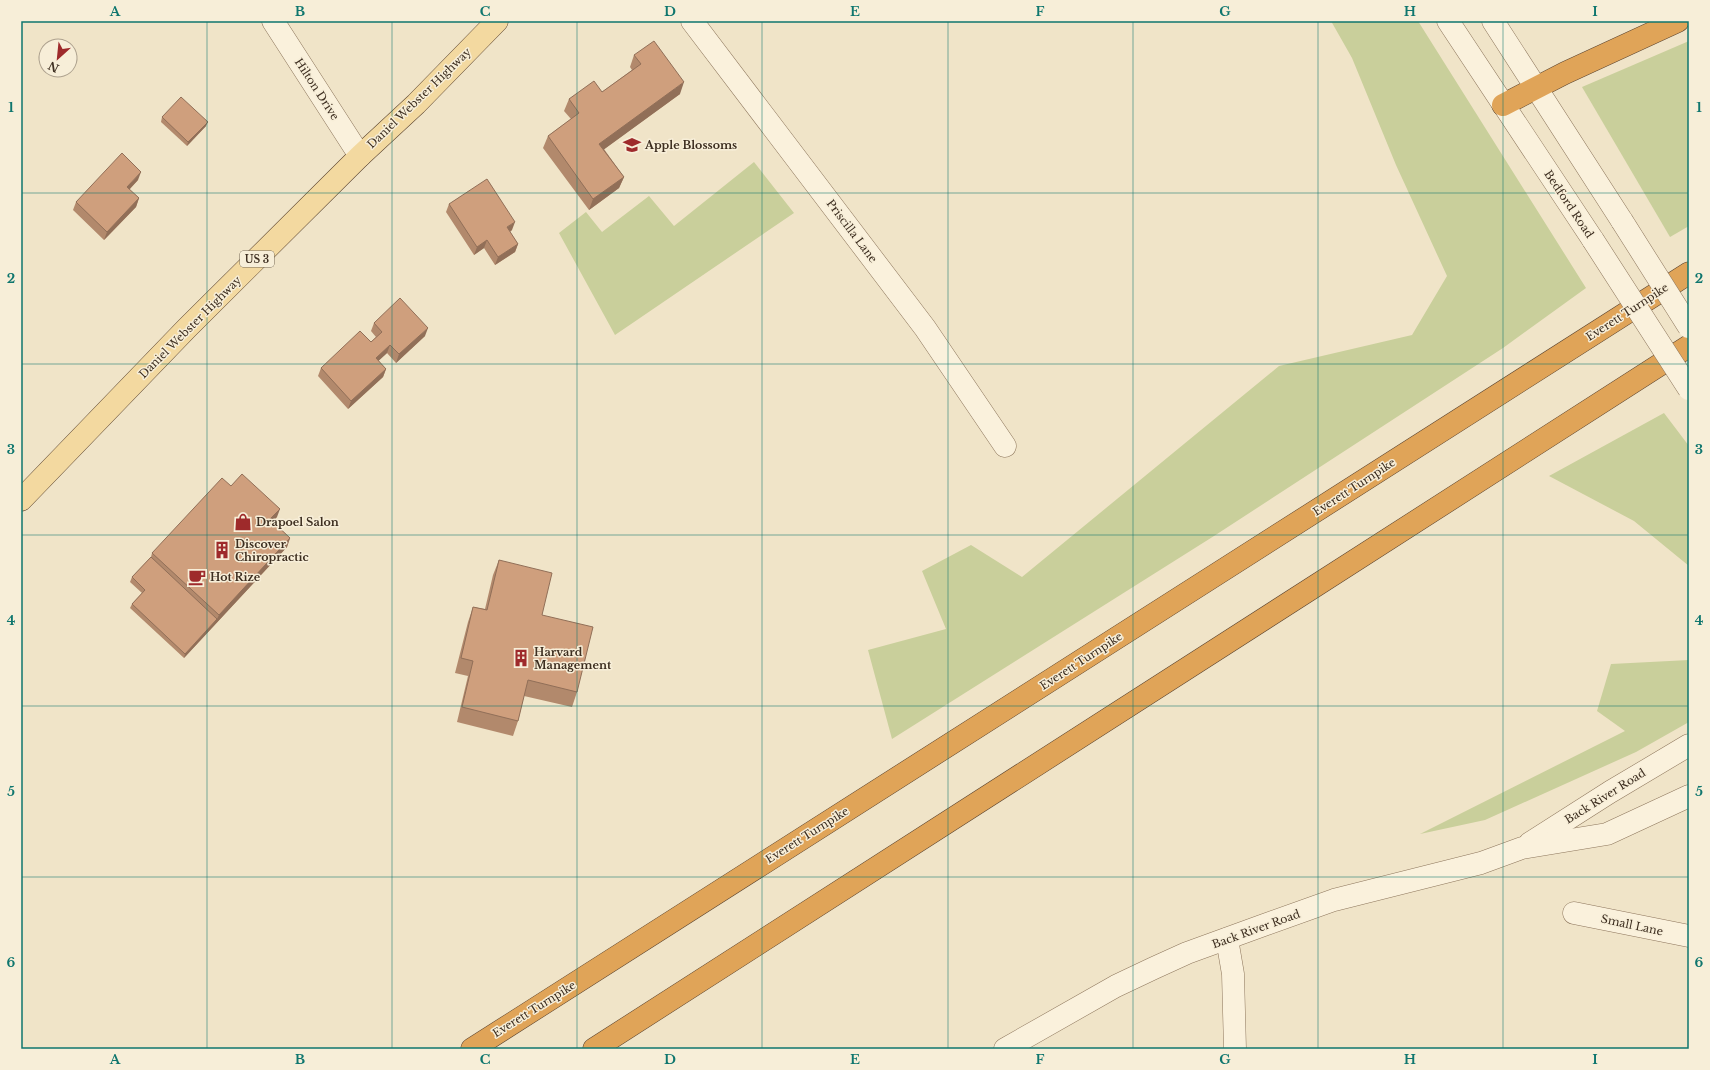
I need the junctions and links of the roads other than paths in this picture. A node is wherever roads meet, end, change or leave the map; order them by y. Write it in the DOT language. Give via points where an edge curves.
graph roads {
  1 [pos="273,21"];
  2 [pos="497,21"];
  3 [pos="692,21"];
  4 [pos="1448,21"];
  5 [pos="1493,21"];
  6 [pos="1678,21"];
  7 [pos="1536,88"];
  8 [pos="1503,105"];
  9 [pos="360,156"];
  10 [pos="1689,273"];
  11 [pos="1689,328"];
  12 [pos="1689,346"];
  13 [pos="1689,389"];
  14 [pos="1005,446"];
  15 [pos="21,500"];
  16 [pos="1689,745"];
  17 [pos="1689,796"];
  18 [pos="1522,848"];
  19 [pos="1574,913"];
  20 [pos="1689,936"];
  21 [pos="1227,939"];
  22 [pos="472,1049"];
  23 [pos="594,1049"];
  24 [pos="1005,1049"];
  25 [pos="1235,1049"];
  1 -- 9 [label="street, Hilton Drive"];
  2 -- 9 [label="main road, Daniel Webster Highway / US 3" via="416,104"];
  3 -- 14 [label="street, Priscilla Lane" via="925,328"];
  4 -- 8 [label="street, Bedford Road"];
  5 -- 7 [label="street"];
  6 -- 7 [label="highway"];
  7 -- 8 [label="highway"];
  7 -- 11 [label="street, bridge"];
  8 -- 13 [label="street, Bedford Road, bridge"];
  9 -- 15 [label="main road, Daniel Webster Highway / US 3" via="187,328"];
  10 -- 22 [label="highway, Everett Turnpike"];
  12 -- 23 [label="highway"];
  16 -- 18 [label="street, Back River Road"];
  17 -- 18 [label="street, Back River Road" via="1607,834"];
  18 -- 21 [label="street, Back River Road" via="1481,863 1334,900"];
  19 -- 20 [label="street, Small Lane"];
  21 -- 24 [label="street, Back River Road" via="1187,953 1135,977"];
  21 -- 25 [label="street" via="1233,974"];
}
